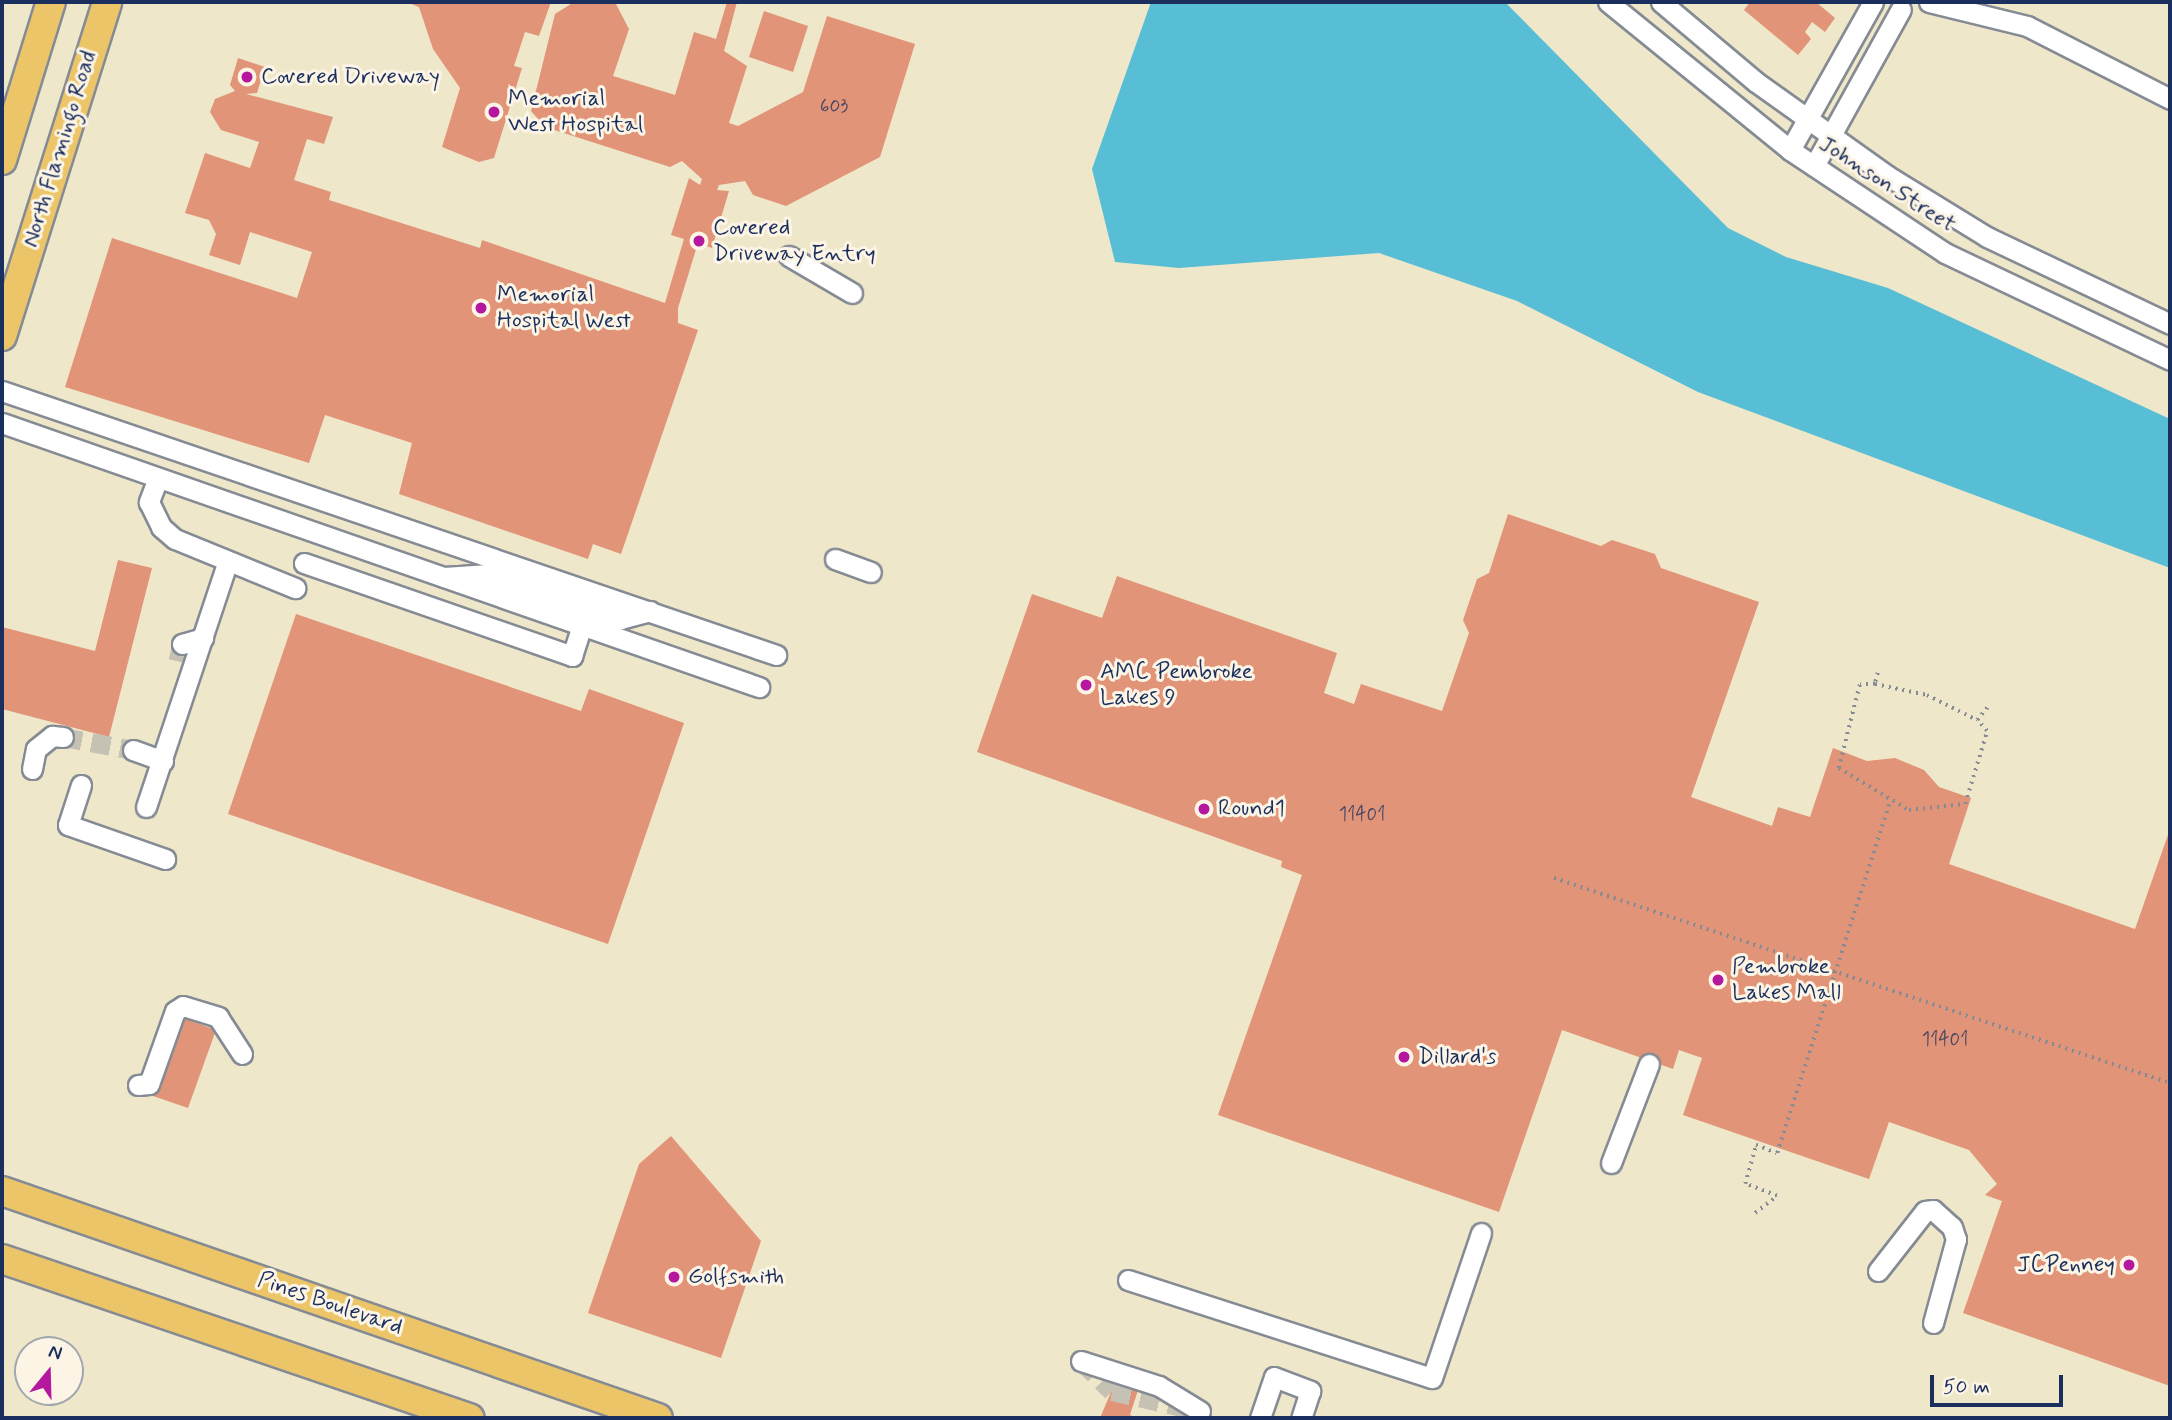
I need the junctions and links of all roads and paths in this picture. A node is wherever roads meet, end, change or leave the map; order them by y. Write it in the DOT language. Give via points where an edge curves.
graph roads {
  1 [pos="51,2"];
  2 [pos="107,2"];
  3 [pos="1608,2"];
  4 [pos="1661,2"];
  5 [pos="1873,2"];
  6 [pos="1878,2"];
  7 [pos="1929,2"];
  8 [pos="1908,6"];
  9 [pos="2170,99"];
  10 [pos="1806,120"];
  11 [pos="1832,139"];
  12 [pos="1790,149"];
  13 [pos="2,160"];
  14 [pos="1814,166"];
  15 [pos="789,256"];
  16 [pos="852,293"];
  17 [pos="2170,324"];
  18 [pos="2,336"];
  19 [pos="2170,360"];
  20 [pos="2,391"];
  21 [pos="2,423"];
  22 [pos="158,478"];
  23 [pos="835,559"];
  24 [pos="304,563"];
  25 [pos="227,564"];
  26 [pos="871,572"];
  27 [pos="295,588"];
  28 [pos="601,593"];
  29 [pos="650,611"];
  30 [pos="584,616"];
  31 [pos="203,638"];
  32 [pos="776,655"];
  33 [pos="183,660"];
  34 [pos="1878,673"];
  35 [pos="1875,684"];
  36 [pos="759,687"];
  37 [pos="1989,705"];
  38 [pos="1977,719"];
  39 [pos="63,737"];
  40 [pos="133,750"];
  41 [pos="163,761"];
  42 [pos="32,769"];
  43 [pos="81,785"];
  44 [pos="1890,802"];
  45 [pos="145,807"];
  46 [pos="165,859"];
  47 [pos="1554,878"];
  48 [pos="1834,974"];
  49 [pos="241,1051"];
  50 [pos="1649,1065"];
  51 [pos="2170,1083"];
  52 [pos="138,1085"];
  53 [pos="1611,1163"];
  54 [pos="2,1191"];
  55 [pos="1755,1213"];
  56 [pos="1481,1233"];
  57 [pos="2,1259"];
  58 [pos="1878,1271"];
  59 [pos="1128,1280"];
  60 [pos="1933,1323"];
  61 [pos="1081,1361"];
  62 [pos="1199,1410"];
  63 [pos="455,1416"];
  64 [pos="658,1418"];
  65 [pos="1260,1418"];
  66 [pos="1301,1418"];
  1 -- 13 [label="highway"];
  2 -- 18 [label="highway, North Flamingo Road"];
  3 -- 12 [label="street, Johnson Street"];
  4 -- 10 [label="street, Johnson Street"];
  5 -- 10 [label="street"];
  6 -- 8 [label="street"];
  7 -- 9 [label="street" via="2027,26"];
  8 -- 11 [label="street"];
  10 -- 11 [label="street, Johnson Street"];
  10 -- 12 [label="street"];
  11 -- 14 [label="street"];
  11 -- 17 [label="street, Johnson Street" via="1987,236"];
  12 -- 14 [label="street, Johnson Street"];
  14 -- 19 [label="street, Johnson Street" via="1945,253"];
  15 -- 16 [label="street"];
  20 -- 28 [label="street"];
  21 -- 22 [label="street"];
  22 -- 25 [label="street" via="149,502 161,527"];
  22 -- 30 [label="street" via="442,577 489,574"];
  23 -- 26 [label="street"];
  24 -- 30 [label="street" via="572,656"];
  25 -- 27 [label="street"];
  25 -- 31 [label="street"];
  28 -- 29 [label="street"];
  28 -- 30 [label="street"];
  29 -- 30 [label="street" via="620,619"];
  29 -- 32 [label="street"];
  30 -- 36 [label="street"];
  31 -- 33 [label="street"];
  31 -- 33 [label="street"];
  33 -- 41 [label="street"];
  34 -- 35 [label="path"];
  35 -- 38 [label="path" via="1927,695"];
  35 -- 44 [label="path" via="1860,685 1839,768"];
  37 -- 38 [label="path"];
  38 -- 44 [label="path" via="1987,731 1965,804 1909,810"];
  39 -- 42 [label="street" via="52,736 36,749"];
  40 -- 41 [label="street"];
  41 -- 45 [label="street"];
  43 -- 46 [label="street" via="68,825"];
  44 -- 48 [label="path"];
  47 -- 48 [label="path"];
  48 -- 51 [label="path"];
  48 -- 55 [label="path" via="1777,1153 1756,1145 1745,1184 1777,1196"];
  49 -- 52 [label="street" via="218,1017 183,1006 175,1011 149,1084"];
  50 -- 53 [label="street"];
  54 -- 64 [label="highway, Pines Boulevard"];
  56 -- 59 [label="street" via="1432,1378"];
  57 -- 63 [label="highway"];
  58 -- 60 [label="street" via="1926,1211 1952,1227 1956,1239"];
  61 -- 62 [label="street" via="1159,1386"];
  65 -- 66 [label="street" via="1274,1377 1310,1391"];
}
